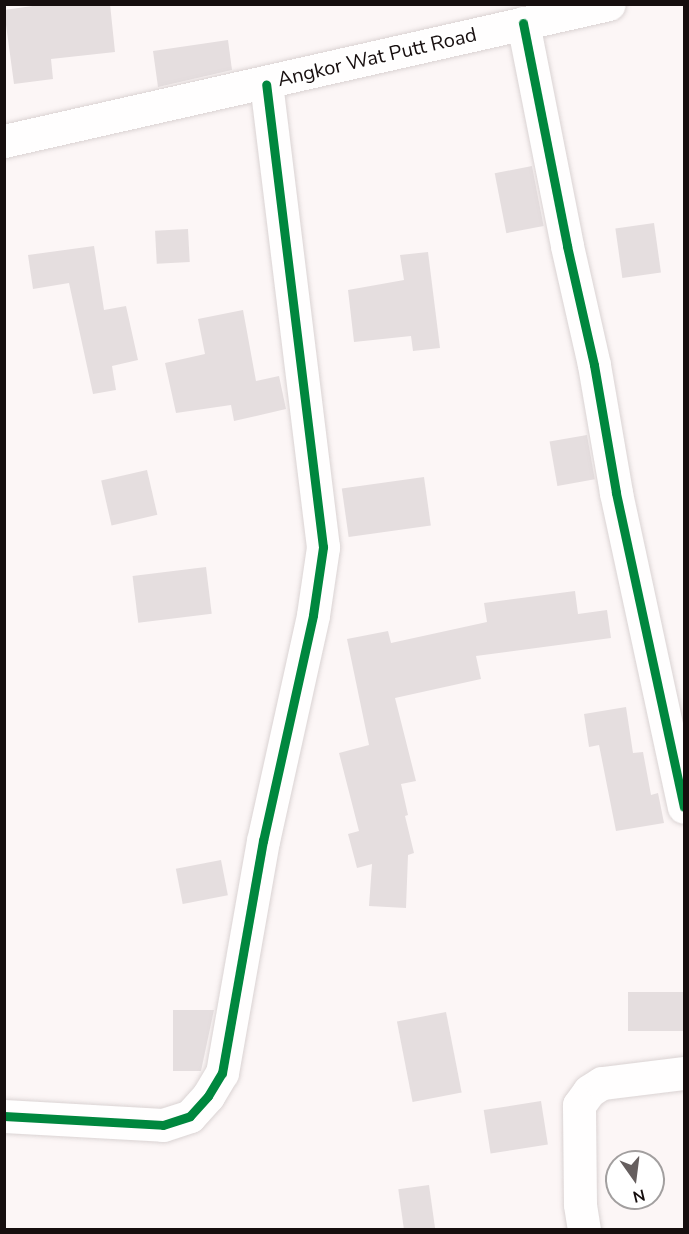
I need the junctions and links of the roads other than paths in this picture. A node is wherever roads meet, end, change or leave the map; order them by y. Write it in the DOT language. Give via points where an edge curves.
graph roads {
  1 [pos="609,4"];
  2 [pos="523,23"];
  3 [pos="266,84"];
  4 [pos="4,141"];
  5 [pos="684,807"];
  6 [pos="684,1073"];
  7 [pos="4,1116"];
  8 [pos="584,1230"];
  1 -- 2 [label="street, Angkor Wat Putt Road"];
  2 -- 3 [label="street, Angkor Wat Putt Road"];
  2 -- 5 [label="street" via="594,365 616,493"];
  3 -- 4 [label="street, Angkor Wat Putt Road"];
  3 -- 7 [label="street" via="323,547 311,625 263,841 222,1072 190,1116 163,1125"];
  6 -- 8 [label="street" via="602,1083 589,1091 579,1105"];
}
